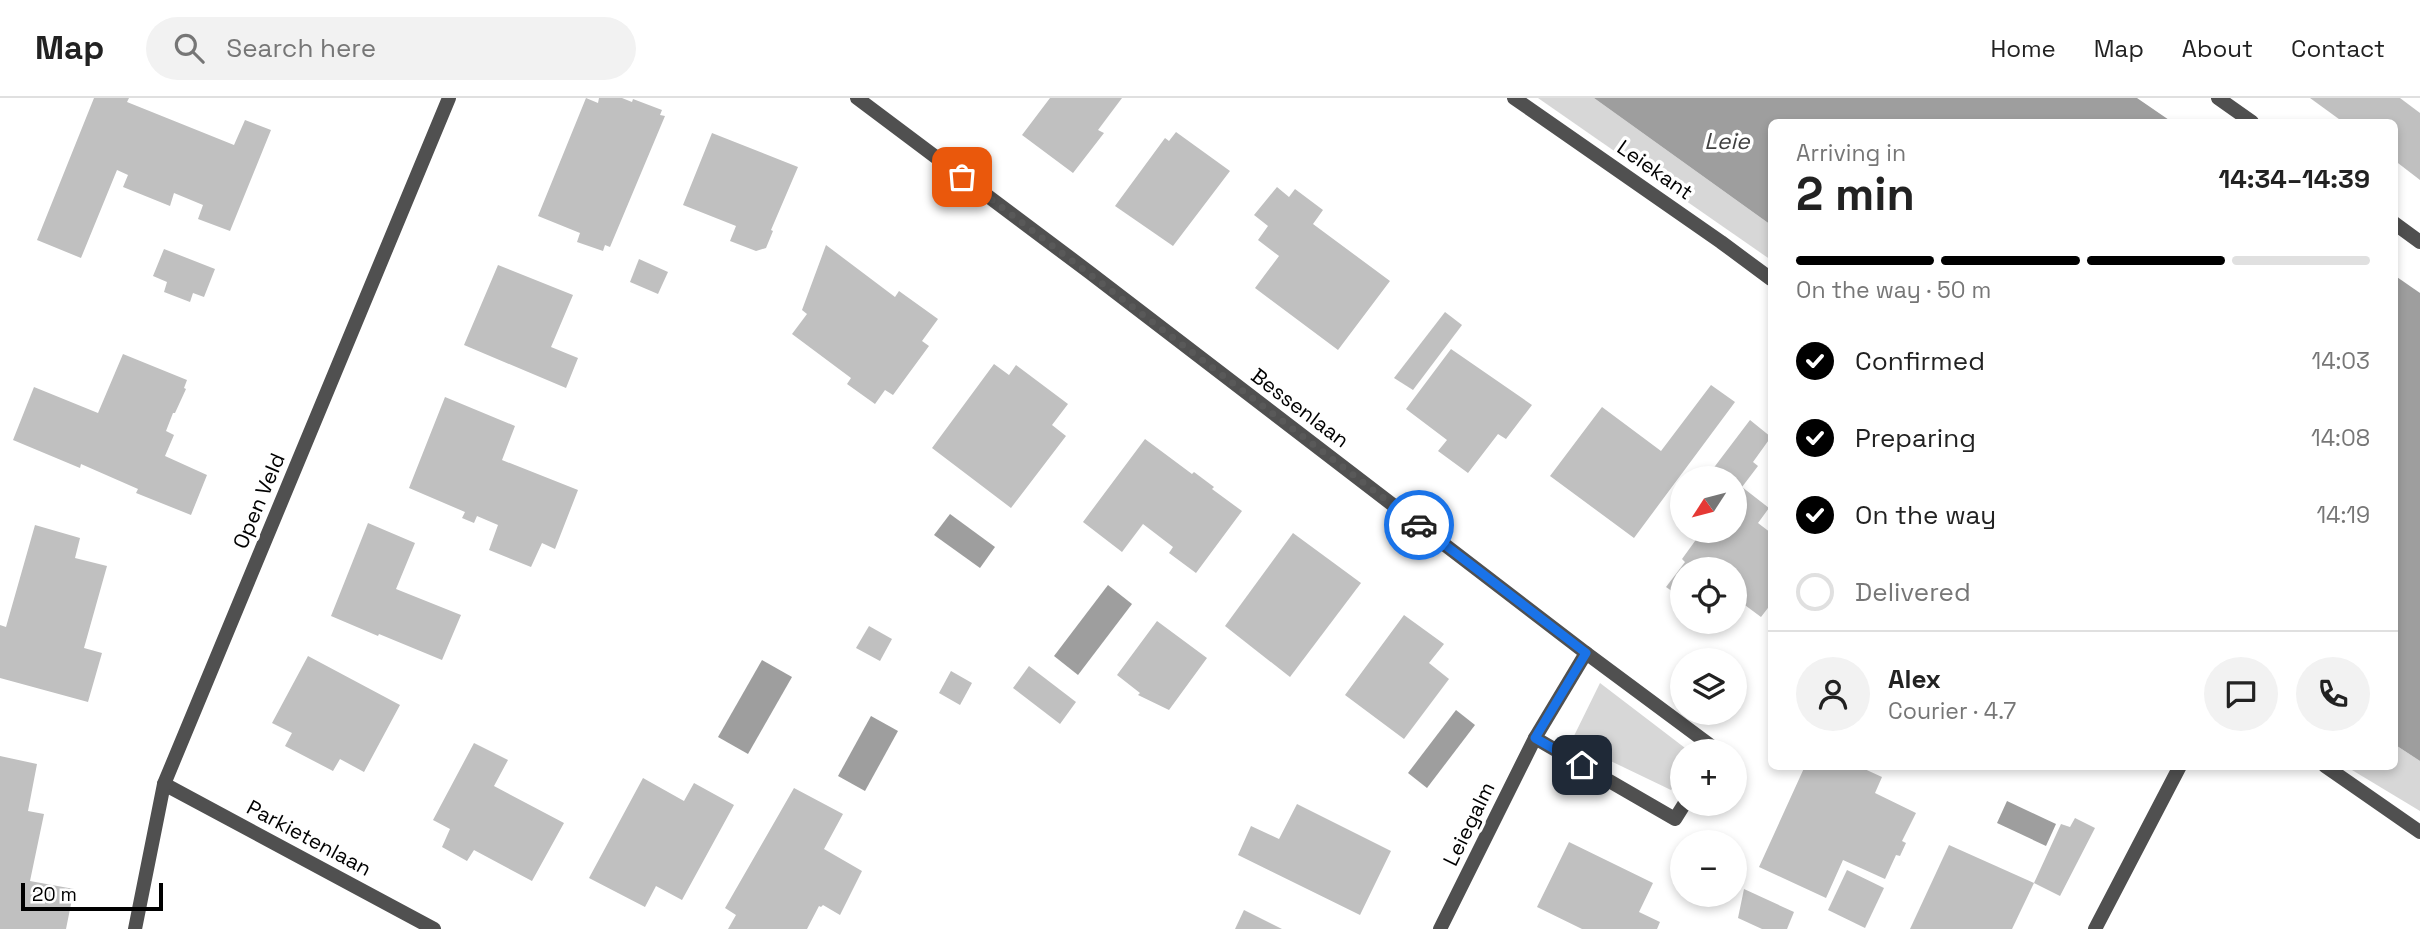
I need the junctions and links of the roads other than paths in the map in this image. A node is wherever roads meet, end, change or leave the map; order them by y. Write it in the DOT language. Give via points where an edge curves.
graph roads {
  1 [pos="449,98"];
  2 [pos="857,98"];
  3 [pos="1514,98"];
  4 [pos="2218,98"];
  5 [pos="2248,119"];
  6 [pos="2398,226"];
  7 [pos="2420,242"];
  8 [pos="1768,277"];
  9 [pos="1586,653"];
  10 [pos="1535,738"];
  11 [pos="1704,739"];
  12 [pos="2178,770"];
  13 [pos="2331,770"];
  14 [pos="164,784"];
  15 [pos="1677,816"];
  16 [pos="2420,832"];
  17 [pos="135,929"];
  18 [pos="434,929"];
  19 [pos="1440,929"];
  20 [pos="2095,929"];
  1 -- 14 [label="street, Open Veld"];
  2 -- 9 [label="street, Bessenlaan"];
  3 -- 8 [label="street, Leiekant"];
  4 -- 5 [label="street"];
  6 -- 7 [label="street"];
  9 -- 10 [label="street, Leiegalm"];
  9 -- 11 [label="street, Bessenlaan"];
  10 -- 15 [label="street" via="1675,819"];
  10 -- 19 [label="street, Leiegalm"];
  12 -- 20 [label="street"];
  13 -- 16 [label="street"];
  14 -- 17 [label="street, Open Veld"];
  14 -- 18 [label="street, Parkietenlaan"];
}
